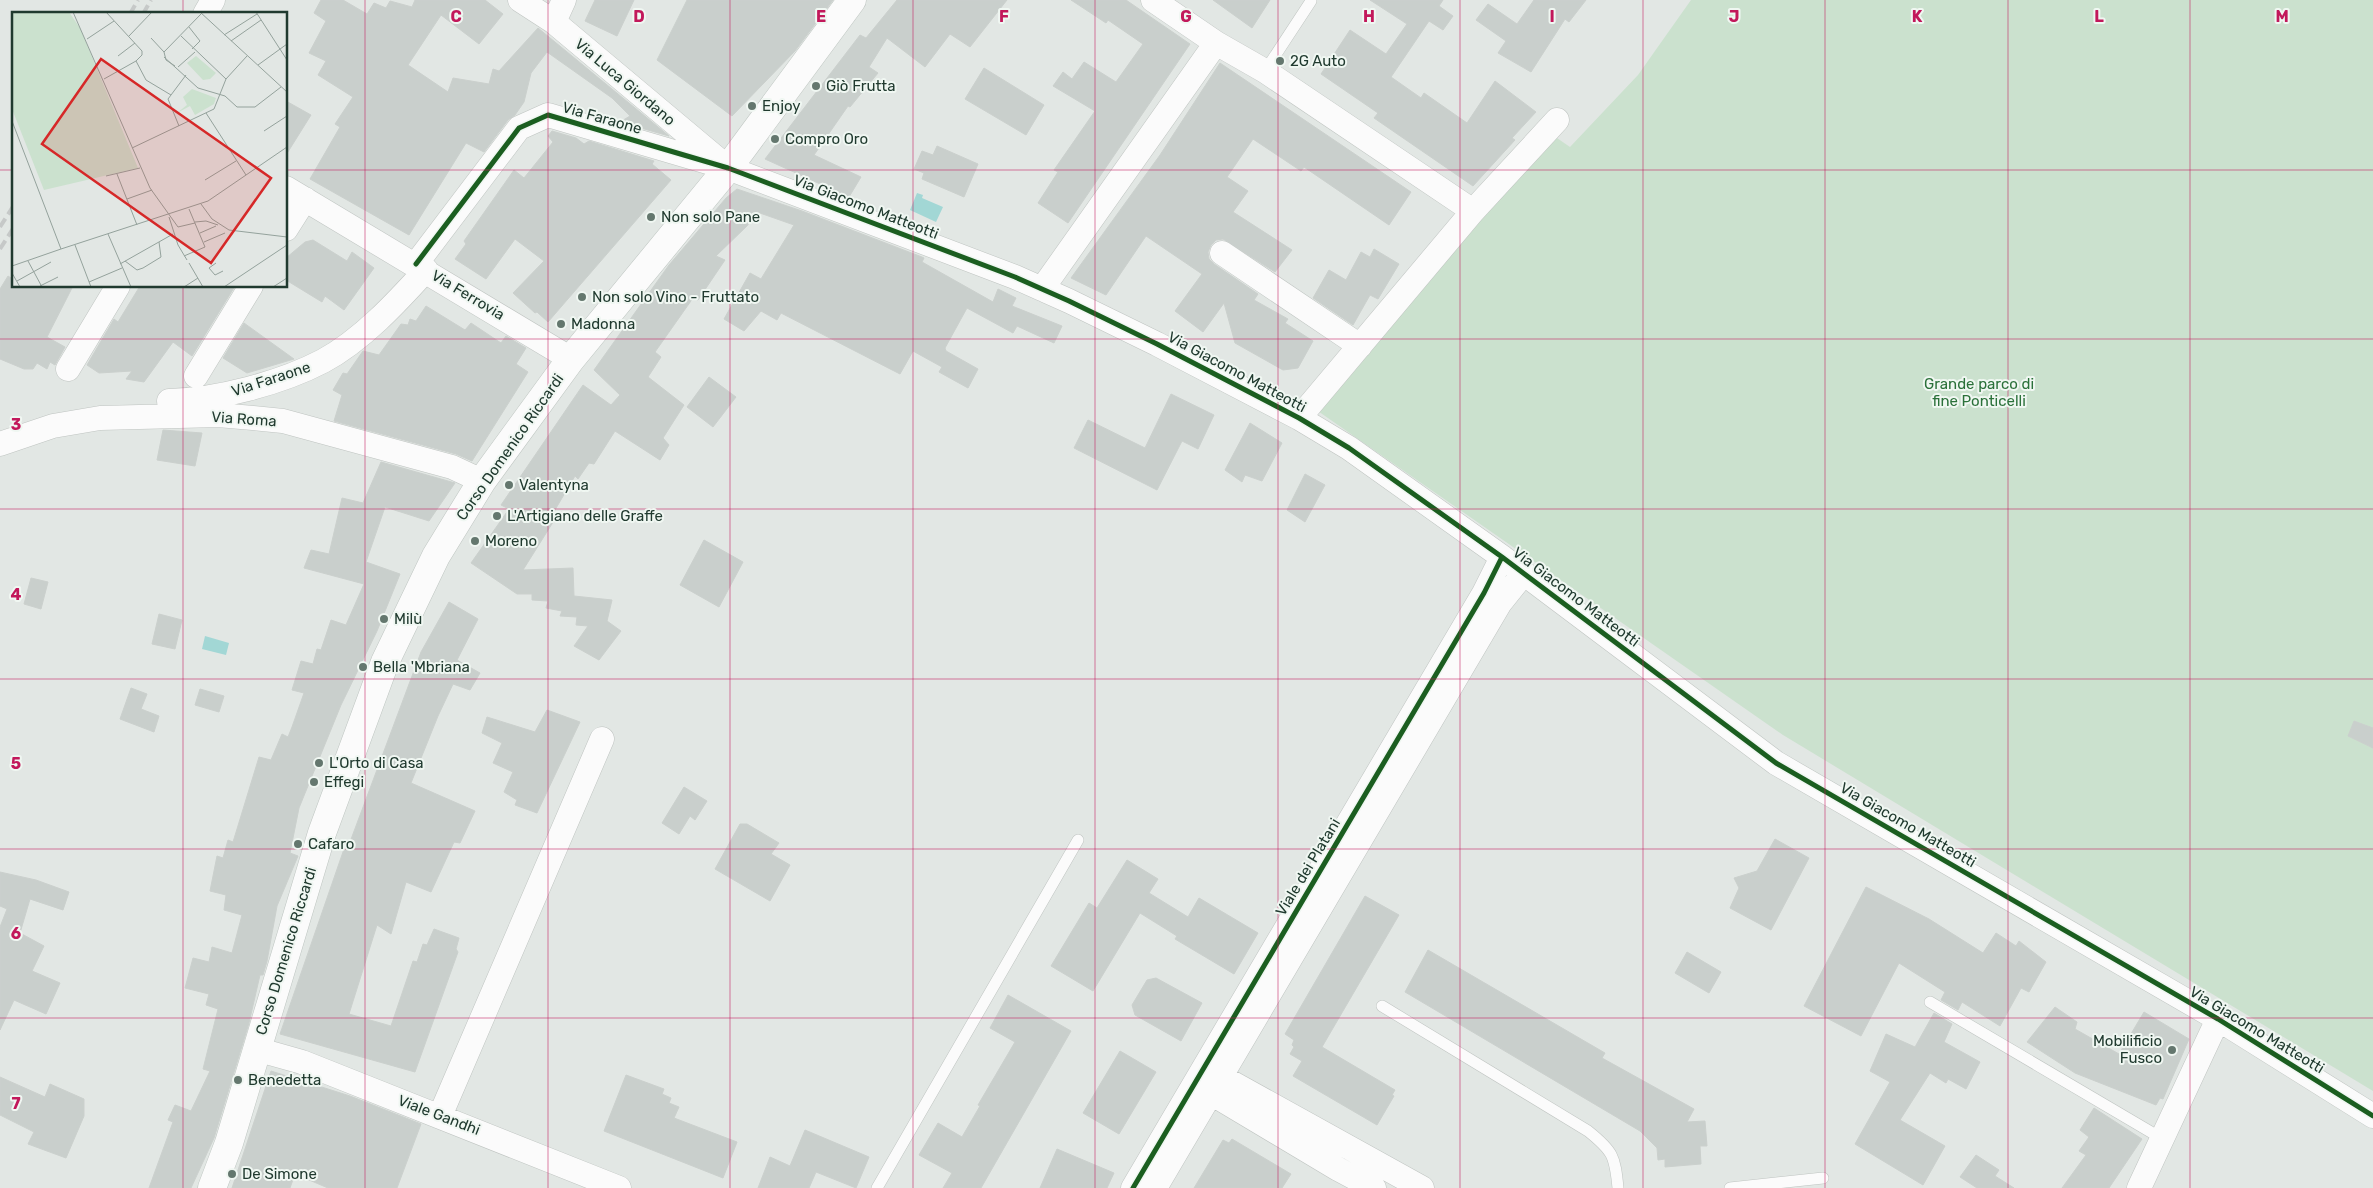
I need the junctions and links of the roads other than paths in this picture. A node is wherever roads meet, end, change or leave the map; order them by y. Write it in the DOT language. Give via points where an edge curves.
graph roads {
  1 [pos="212,0"];
  2 [pos="520,0"];
  3 [pos="564,0"];
  4 [pos="852,0"];
  5 [pos="1153,0"];
  6 [pos="1311,1"];
  7 [pos="206,12"];
  8 [pos="554,22"];
  9 [pos="1216,42"];
  10 [pos="1265,71"];
  11 [pos="1557,120"];
  12 [pos="728,168"];
  13 [pos="296,193"];
  14 [pos="1473,211"];
  15 [pos="288,222"];
  16 [pos="1222,253"];
  17 [pos="421,267"];
  18 [pos="117,288"];
  19 [pos="250,288"];
  20 [pos="1042,289"];
  21 [pos="1360,346"];
  22 [pos="571,358"];
  23 [pos="68,370"];
  24 [pos="196,376"];
  25 [pos="81,404"];
  26 [pos="1299,418"];
  27 [pos="0,444"];
  28 [pos="482,481"];
  29 [pos="1502,557"];
  30 [pos="1524,573"];
  31 [pos="602,739"];
  32 [pos="1078,840"];
  33 [pos="1930,1002"];
  34 [pos="1382,1006"];
  35 [pos="2218,1020"];
  36 [pos="256,1049"];
  37 [pos="1209,1080"];
  38 [pos="440,1116"];
  39 [pos="2373,1116"];
  40 [pos="2161,1138"];
  41 [pos="1823,1178"];
  42 [pos="212,1188"];
  43 [pos="619,1188"];
  44 [pos="877,1188"];
  45 [pos="1134,1188"];
  46 [pos="1155,1188"];
  47 [pos="1374,1188"];
  48 [pos="1422,1188"];
  49 [pos="1618,1188"];
  50 [pos="1730,1188"];
  51 [pos="2138,1188"];
  1 -- 7 [label="street"];
  2 -- 8 [label="street, Via Luca Giordano"];
  3 -- 8 [label="street"];
  4 -- 12 [label="main road, Corso Domenico Riccardi"];
  5 -- 9 [label="street"];
  6 -- 10 [label="lane"];
  8 -- 12 [label="street, Via Luca Giordano"];
  9 -- 10 [label="street"];
  9 -- 20 [label="street"];
  10 -- 14 [label="street"];
  11 -- 14 [label="street"];
  12 -- 17 [label="street, Via Faraone" via="548,115 519,128"];
  12 -- 20 [label="street, Via Giacomo Matteotti"];
  12 -- 22 [label="main road, Corso Domenico Riccardi"];
  13 -- 15 [label="street"];
  13 -- 17 [label="street, Via Ferrovia"];
  14 -- 21 [label="street"];
  16 -- 21 [label="street"];
  17 -- 22 [label="street, Via Ferrovia"];
  17 -- 25 [label="street, Via Faraone" via="394,304 362,332 325,360 292,375 208,398"];
  18 -- 23 [label="street"];
  19 -- 24 [label="street"];
  20 -- 26 [label="street, Via Giacomo Matteotti"];
  21 -- 26 [label="street"];
  22 -- 28 [label="main road, Corso Domenico Riccardi"];
  26 -- 29 [label="street, Via Giacomo Matteotti" via="1349,448"];
  27 -- 28 [label="street, Via Roma" via="53,426 100,418 218,415 283,422 452,467"];
  28 -- 36 [label="main road, Corso Domenico Riccardi" via="436,556 385,662 322,833"];
  29 -- 30 [label="street, Via Giacomo Matteotti"];
  29 -- 37 [label="street, Viale dei Platani"];
  30 -- 35 [label="street, Via Giacomo Matteotti" via="1776,764"];
  30 -- 37 [label="street, Viale dei Platani" via="1500,603 1240,1044"];
  31 -- 38 [label="street"];
  32 -- 44 [label="lane"];
  33 -- 40 [label="lane"];
  34 -- 49 [label="lane" via="1588,1131 1606,1146 1616,1163"];
  35 -- 39 [label="street, Via Giacomo Matteotti"];
  35 -- 40 [label="street"];
  36 -- 38 [label="street, Viale Gandhi" via="302,1062"];
  36 -- 42 [label="main road, Corso Domenico Riccardi" via="229,1143"];
  37 -- 45 [label="street, Viale dei Platani"];
  37 -- 46 [label="street, Viale dei Platani"];
  37 -- 47 [label="street"];
  37 -- 48 [label="street"];
  38 -- 43 [label="street, Viale Gandhi"];
  40 -- 51 [label="street"];
  41 -- 50 [label="lane"];
}
